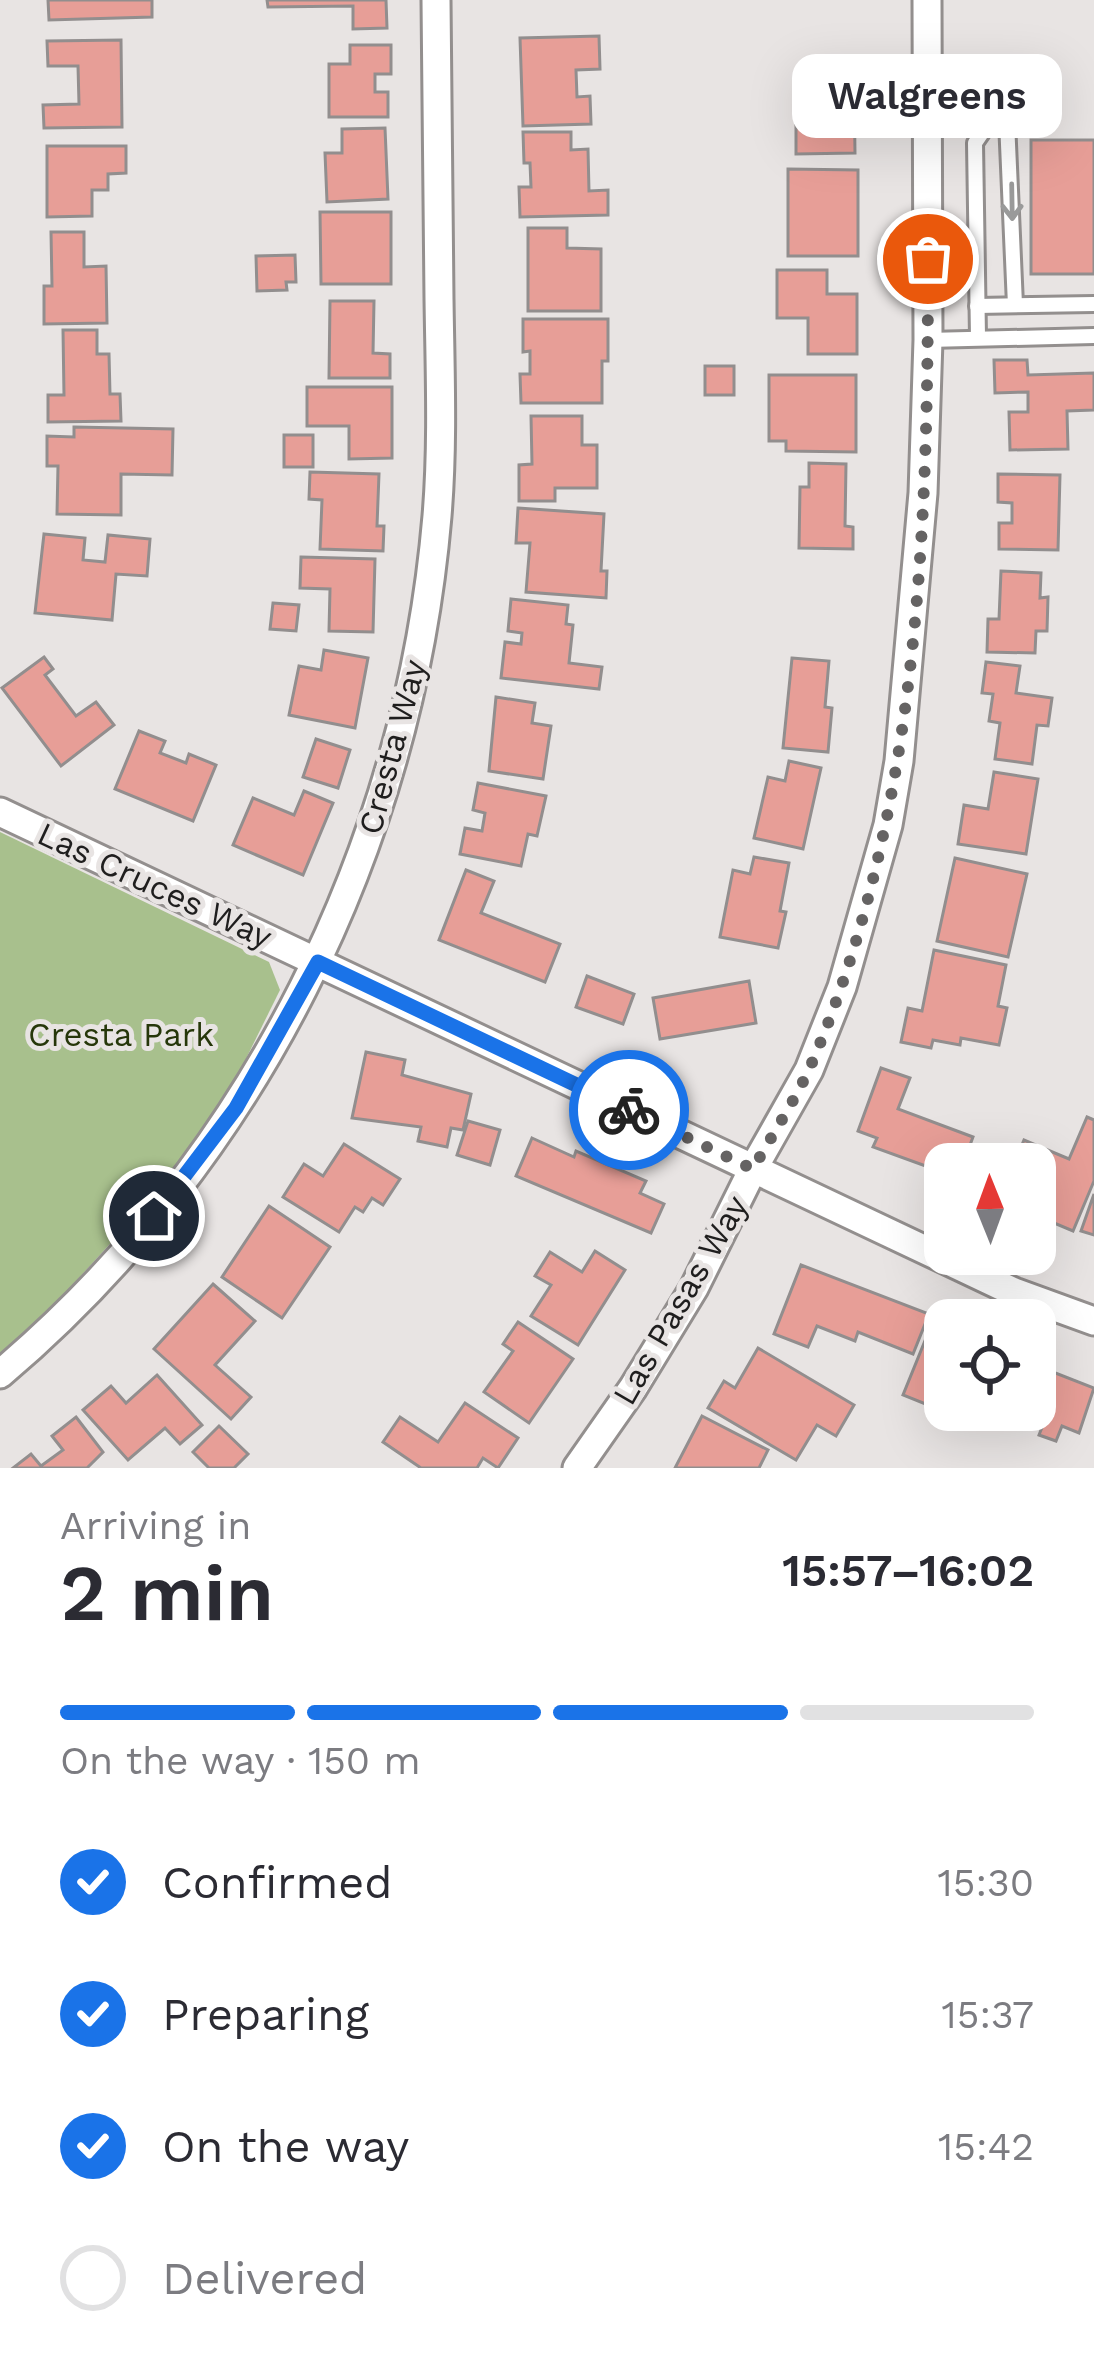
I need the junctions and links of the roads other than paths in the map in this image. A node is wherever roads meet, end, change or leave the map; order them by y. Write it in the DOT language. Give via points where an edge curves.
graph roads {
  1 [pos="436,0"];
  2 [pos="927,0"];
  3 [pos="928,97"];
  4 [pos="1006,98"];
  5 [pos="1094,304"];
  6 [pos="1015,305"];
  7 [pos="977,306"];
  8 [pos="1094,336"];
  9 [pos="978,337"];
  10 [pos="928,340"];
  11 [pos="0,812"];
  12 [pos="318,962"];
  13 [pos="753,1169"];
  14 [pos="1094,1321"];
  15 [pos="0,1374"];
  16 [pos="577,1468"];
  1 -- 12 [label="street, Cresta Way" via="441,427 427,601 384,793"];
  2 -- 3 [label="street, Las Pasas Way"];
  3 -- 4 [label="lane"];
  3 -- 10 [label="street, Las Pasas Way"];
  4 -- 6 [label="lane, one-way"];
  4 -- 7 [label="lane" via="975,143"];
  5 -- 6 [label="lane"];
  6 -- 7 [label="lane"];
  7 -- 9 [label="lane"];
  8 -- 9 [label="lane"];
  9 -- 10 [label="lane"];
  10 -- 13 [label="street, Las Pasas Way" via="917,586 887,825 834,1007"];
  11 -- 12 [label="street, Las Cruces Way"];
  12 -- 13 [label="street, Las Cruces Way"];
  12 -- 15 [label="street, Cresta Way" via="236,1108 178,1189 108,1272"];
  13 -- 14 [label="street, Las Cruces Way" via="1014,1292"];
  13 -- 16 [label="street, Las Pasas Way" via="694,1288"];
}
